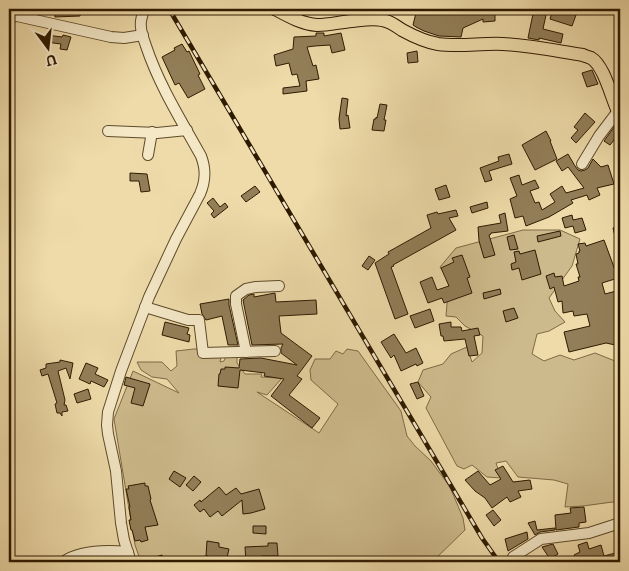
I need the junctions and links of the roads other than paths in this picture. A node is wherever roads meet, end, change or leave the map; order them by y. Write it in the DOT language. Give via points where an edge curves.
graph roads {
  1 [pos="145,9"];
  2 [pos="275,9"];
  3 [pos="9,17"];
  4 [pos="143,35"];
  5 [pos="619,113"];
  6 [pos="187,130"];
  7 [pos="108,131"];
  8 [pos="152,132"];
  9 [pos="148,156"];
  10 [pos="582,164"];
  11 [pos="279,286"];
  12 [pos="145,307"];
  13 [pos="275,351"];
  14 [pos="246,352"];
  15 [pos="620,523"];
  16 [pos="130,557"];
  17 [pos="62,562"];
  18 [pos="516,562"];
  1 -- 4 [label="street" via="140,27"];
  2 -- 5 [label="main road" via="317,25 383,20 436,44 503,44 583,55 600,67"];
  3 -- 4 [label="street" via="118,38"];
  4 -- 6 [label="street" via="155,71"];
  5 -- 10 [label="street" via="599,136"];
  6 -- 8 [label="street"];
  6 -- 12 [label="street" via="204,163 204,186"];
  7 -- 8 [label="street"];
  8 -- 9 [label="street"];
  11 -- 14 [label="street" via="246,289 236,296"];
  12 -- 14 [label="street" via="188,320 199,320 203,353"];
  12 -- 16 [label="street" via="110,404 108,418 121,523"];
  13 -- 14 [label="street"];
  15 -- 18 [label="street" via="589,533 541,539 513,558"];
  16 -- 17 [label="street" via="112,551 88,553"];
}
